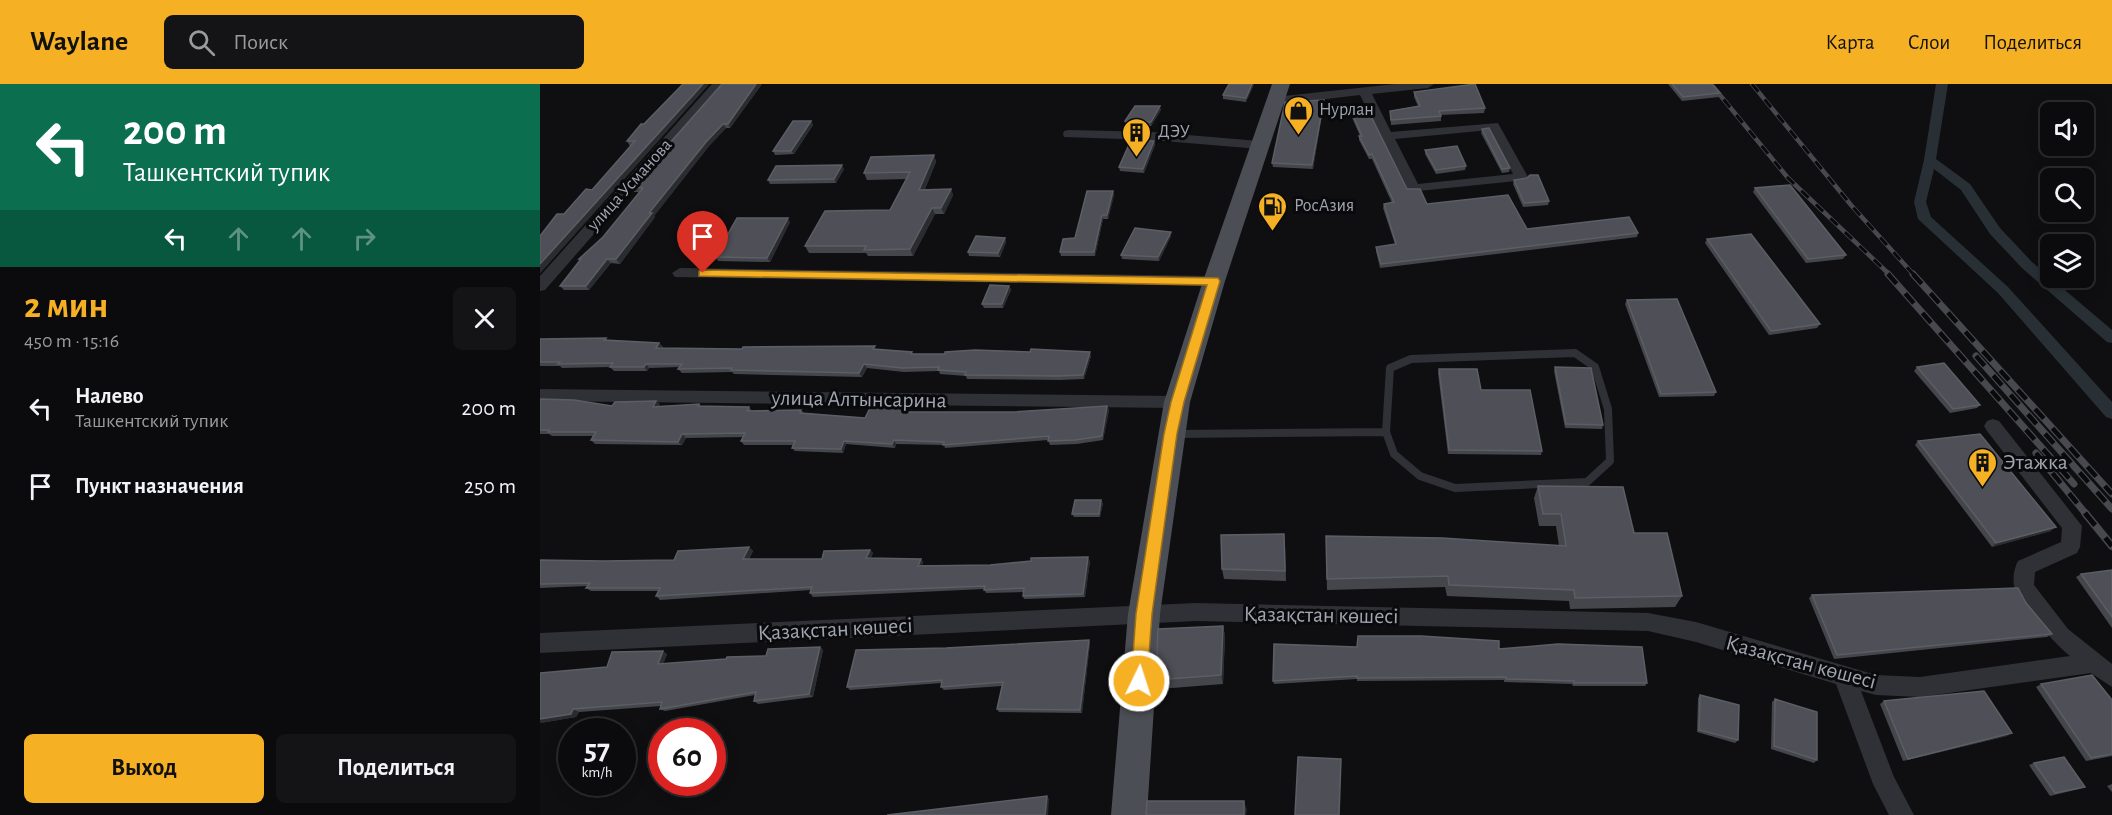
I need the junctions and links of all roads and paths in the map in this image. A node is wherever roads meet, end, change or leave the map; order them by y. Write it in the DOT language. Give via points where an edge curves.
graph roads {
  1 [pos="719,84"];
  2 [pos="1428,84"];
  3 [pos="1364,91"];
  4 [pos="1278,92"];
  5 [pos="1069,134"];
  6 [pos="1388,136"];
  7 [pos="1259,146"];
  8 [pos="680,273"];
  9 [pos="1214,281"];
  10 [pos="540,286"];
  11 [pos="540,395"];
  12 [pos="1177,402"];
  13 [pos="1993,426"];
  14 [pos="1386,432"];
  15 [pos="1171,434"];
  16 [pos="1144,614"];
  17 [pos="540,643"];
  18 [pos="2092,663"];
  19 [pos="1844,675"];
  20 [pos="2112,677"];
  21 [pos="1129,815"];
  22 [pos="1902,815"];
  1 -- 10 [label="street, улица Усманова"];
  2 -- 3 [label="street"];
  3 -- 4 [label="street"];
  3 -- 6 [label="street"];
  4 -- 7 [label="main road"];
  5 -- 7 [label="street" via="1152,136"];
  6 -- 6 [label="street" via="1414,189 1521,177 1494,126"];
  7 -- 9 [label="main road"];
  8 -- 9 [label="street"];
  9 -- 12 [label="main road"];
  11 -- 12 [label="street, улица Алтынсарина"];
  12 -- 15 [label="main road"];
  13 -- 18 [label="street" via="2072,526 2070,547 2025,567 2024,587 2061,636"];
  14 -- 14 [label="lane" via="1394,454 1420,476 1455,488 1587,482 1610,461 1608,409 1595,367 1575,353 1410,358 1390,368"];
  14 -- 15 [label="lane"];
  15 -- 16 [label="main road"];
  16 -- 17 [label="street, Қазақстан көшесі"];
  16 -- 19 [label="street, Қазақстан көшесі" via="1648,622"];
  16 -- 21 [label="main road"];
  18 -- 19 [label="street, Қазақстан көшесі" via="1920,687 1876,685"];
  18 -- 20 [label="street"];
  19 -- 22 [label="street" via="1885,784"];
}
